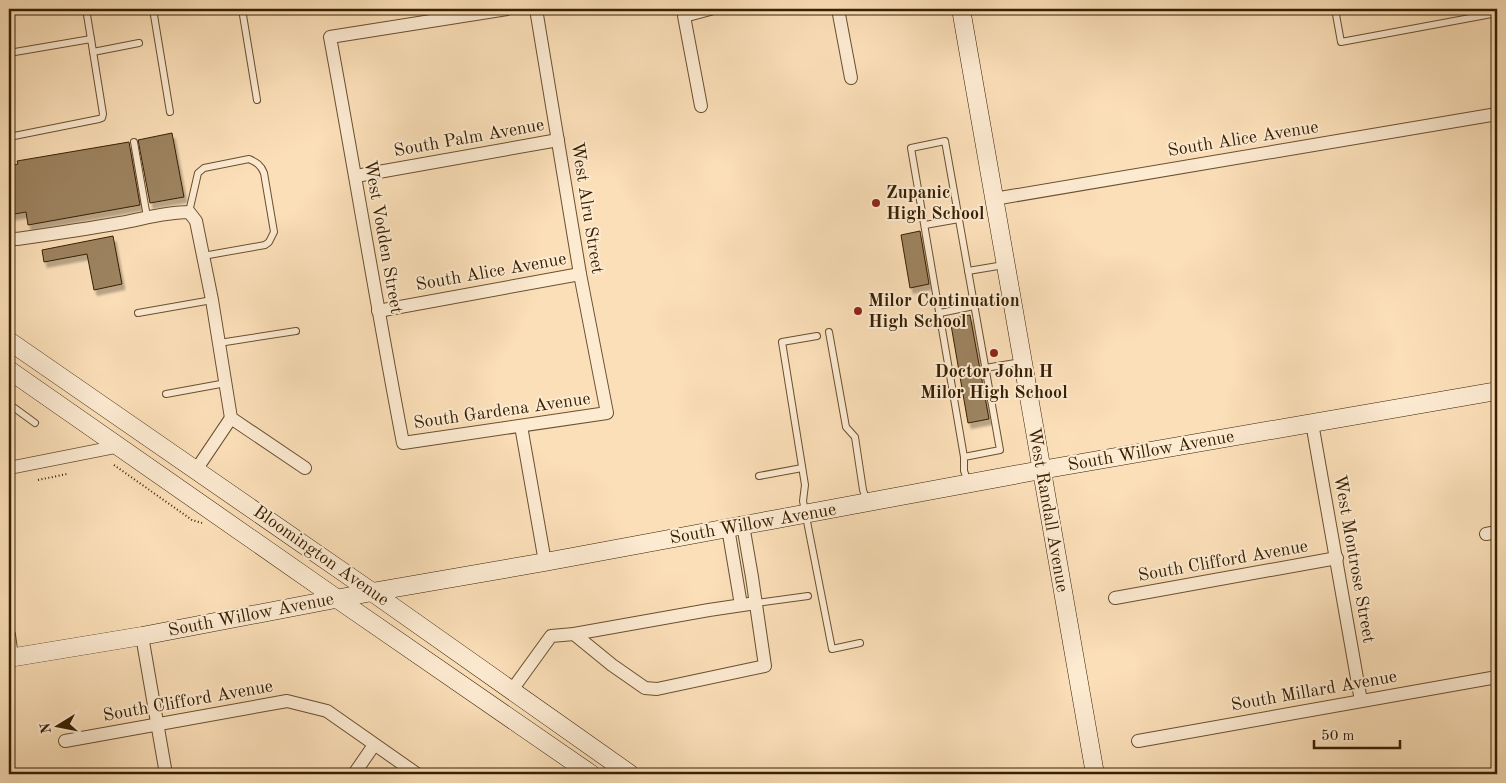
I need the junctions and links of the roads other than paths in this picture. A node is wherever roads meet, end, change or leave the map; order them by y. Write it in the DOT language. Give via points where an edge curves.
graph roads {
  1 [pos="86,9"];
  2 [pos="153,9"];
  3 [pos="242,9"];
  4 [pos="507,9"];
  5 [pos="536,9"];
  6 [pos="710,9"];
  7 [pos="838,9"];
  8 [pos="961,9"];
  9 [pos="1335,9"];
  10 [pos="1497,13"];
  11 [pos="91,39"];
  12 [pos="139,43"];
  13 [pos="93,52"];
  14 [pos="9,53"];
  15 [pos="851,78"];
  16 [pos="256,100"];
  17 [pos="702,106"];
  18 [pos="170,112"];
  19 [pos="1497,114"];
  20 [pos="9,137"];
  21 [pos="558,140"];
  22 [pos="134,142"];
  23 [pos="356,176"];
  24 [pos="994,199"];
  25 [pos="188,212"];
  26 [pos="147,216"];
  27 [pos="959,219"];
  28 [pos="925,226"];
  29 [pos="9,238"];
  30 [pos="203,256"];
  31 [pos="1006,265"];
  32 [pos="968,271"];
  33 [pos="580,274"];
  34 [pos="212,300"];
  35 [pos="974,306"];
  36 [pos="378,310"];
  37 [pos="138,313"];
  38 [pos="940,313"];
  39 [pos="296,331"];
  40 [pos="829,332"];
  41 [pos="817,336"];
  42 [pos="9,341"];
  43 [pos="219,342"];
  44 [pos="1022,362"];
  45 [pos="985,368"];
  46 [pos="9,370"];
  47 [pos="226,383"];
  48 [pos="1497,391"];
  49 [pos="166,394"];
  50 [pos="9,404"];
  51 [pos="607,413"];
  52 [pos="232,418"];
  53 [pos="1312,423"];
  54 [pos="35,424"];
  55 [pos="520,426"];
  56 [pos="403,443"];
  57 [pos="120,446"];
  58 [pos="964,457"];
  59 [pos="9,468"];
  60 [pos="305,468"];
  61 [pos="802,468"];
  62 [pos="196,470"];
  63 [pos="1041,470"];
  64 [pos="759,476"];
  65 [pos="969,484"];
  66 [pos="868,502"];
  67 [pos="807,514"];
  68 [pos="736,527"];
  69 [pos="1337,558"];
  70 [pos="545,562"];
  71 [pos="372,592"];
  72 [pos="808,596"];
  73 [pos="336,598"];
  74 [pos="1116,598"];
  75 [pos="756,603"];
  76 [pos="741,605"];
  77 [pos="574,634"];
  78 [pos="9,635"];
  79 [pos="142,636"];
  80 [pos="860,643"];
  81 [pos="11,658"];
  82 [pos="1497,676"];
  83 [pos="512,690"];
  84 [pos="1361,701"];
  85 [pos="158,725"];
  86 [pos="65,741"];
  87 [pos="1138,741"];
  88 [pos="374,745"];
  89 [pos="166,774"];
  90 [pos="354,774"];
  91 [pos="417,774"];
  92 [pos="591,774"];
  93 [pos="630,774"];
  94 [pos="1095,774"];
  1 -- 11 [label="lane"];
  2 -- 18 [label="lane"];
  3 -- 16 [label="lane"];
  4 -- 23 [label="street, West Vodden Street" via="330,37"];
  5 -- 21 [label="street, West Alru Street"];
  6 -- 17 [label="street" via="684,16"];
  7 -- 15 [label="street"];
  8 -- 24 [label="street, West Randall Avenue"];
  9 -- 10 [label="lane" via="1340,42"];
  11 -- 13 [label="lane"];
  11 -- 14 [label="lane"];
  12 -- 13 [label="lane"];
  13 -- 20 [label="lane" via="102,118"];
  19 -- 24 [label="street, South Alice Avenue"];
  21 -- 23 [label="street, South Palm Avenue"];
  21 -- 33 [label="street, West Alru Street"];
  22 -- 26 [label="lane"];
  23 -- 36 [label="street, West Vodden Street"];
  24 -- 31 [label="street, West Randall Avenue"];
  25 -- 26 [label="street"];
  25 -- 30 [label="street" via="196,221"];
  25 -- 30 [label="lane" via="200,170 249,160 262,167 274,232 270,242"];
  26 -- 29 [label="street"];
  27 -- 28 [label="lane"];
  27 -- 28 [label="lane" via="945,141 920,146 911,148"];
  27 -- 32 [label="lane"];
  28 -- 38 [label="lane"];
  30 -- 34 [label="street"];
  31 -- 32 [label="lane"];
  31 -- 44 [label="street, West Randall Avenue"];
  32 -- 35 [label="lane"];
  33 -- 36 [label="street, South Alice Avenue"];
  33 -- 51 [label="street, West Alru Street"];
  34 -- 37 [label="lane"];
  34 -- 43 [label="street"];
  35 -- 38 [label="lane"];
  35 -- 45 [label="lane"];
  36 -- 56 [label="street, West Vodden Street"];
  38 -- 58 [label="lane"];
  39 -- 43 [label="lane"];
  40 -- 66 [label="lane" via="846,427 855,436 862,490"];
  41 -- 61 [label="lane" via="782,342"];
  42 -- 62 [label="street, Bloomington Avenue"];
  43 -- 47 [label="street"];
  44 -- 45 [label="lane"];
  44 -- 63 [label="street, West Randall Avenue"];
  45 -- 58 [label="lane" via="1000,450"];
  46 -- 57 [label="street, Bloomington Avenue"];
  47 -- 49 [label="lane"];
  47 -- 52 [label="street"];
  48 -- 53 [label="street, South Willow Avenue"];
  50 -- 54 [label="lane"];
  51 -- 55 [label="street, South Gardena Avenue"];
  52 -- 60 [label="street"];
  52 -- 62 [label="street"];
  53 -- 63 [label="street, South Willow Avenue"];
  53 -- 69 [label="street, West Montrose Street"];
  55 -- 56 [label="street, South Gardena Avenue"];
  55 -- 70 [label="street"];
  57 -- 59 [label="street"];
  57 -- 73 [label="street, Bloomington Avenue"];
  58 -- 65 [label="lane" via="964,471"];
  61 -- 64 [label="lane"];
  61 -- 67 [label="lane" via="803,501"];
  62 -- 71 [label="street, Bloomington Avenue"];
  63 -- 65 [label="street, South Willow Avenue"];
  63 -- 94 [label="street, West Randall Avenue"];
  65 -- 66 [label="street, South Willow Avenue"];
  66 -- 67 [label="street, South Willow Avenue"];
  67 -- 68 [label="street, South Willow Avenue"];
  67 -- 80 [label="lane" via="832,649"];
  68 -- 70 [label="street, South Willow Avenue"];
  68 -- 75 [label="street"];
  68 -- 76 [label="street"];
  69 -- 74 [label="street, South Clifford Avenue"];
  69 -- 84 [label="street, West Montrose Street"];
  70 -- 71 [label="street, South Willow Avenue"];
  71 -- 73 [label="street, South Willow Avenue"];
  71 -- 83 [label="street, Bloomington Avenue"];
  72 -- 75 [label="lane"];
  73 -- 79 [label="street, South Willow Avenue"];
  73 -- 92 [label="street, Bloomington Avenue"];
  75 -- 76 [label="street"];
  75 -- 77 [label="street" via="766,666 656,689 646,688"];
  76 -- 77 [label="street"];
  77 -- 83 [label="street" via="551,636"];
  78 -- 81 [label="street"];
  79 -- 81 [label="street, South Willow Avenue"];
  79 -- 85 [label="street"];
  82 -- 84 [label="street, South Millard Avenue"];
  83 -- 93 [label="street, Bloomington Avenue"];
  84 -- 87 [label="street, South Millard Avenue"];
  85 -- 86 [label="street, South Clifford Avenue"];
  85 -- 88 [label="street, South Clifford Avenue" via="287,701 327,711"];
  85 -- 89 [label="street"];
  88 -- 90 [label="street"];
  88 -- 91 [label="street, South Clifford Avenue"];
}
